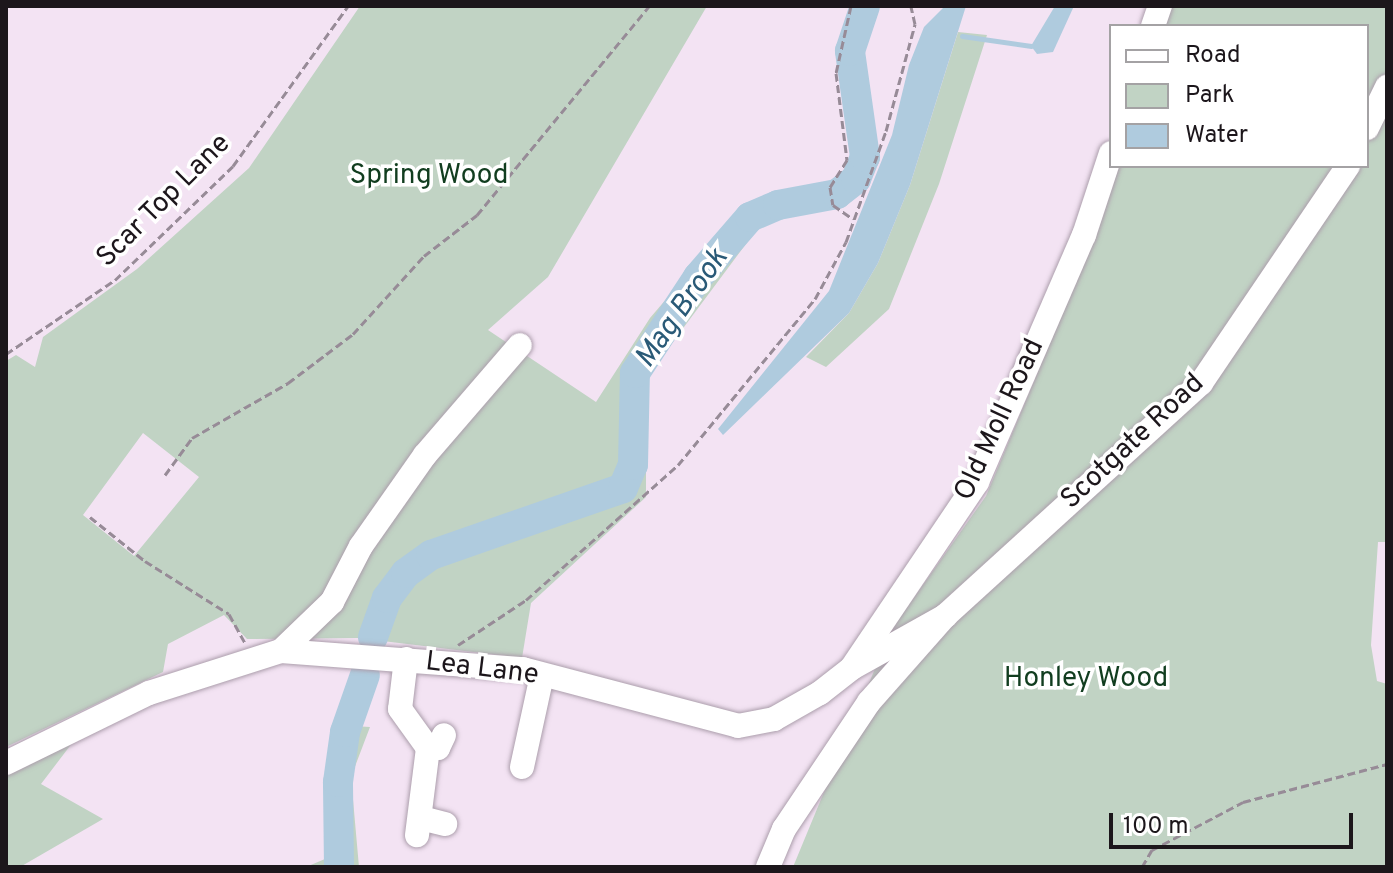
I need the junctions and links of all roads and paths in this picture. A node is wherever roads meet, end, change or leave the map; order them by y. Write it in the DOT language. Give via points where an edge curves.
graph roads {
  1 [pos="348,6"];
  2 [pos="649,6"];
  3 [pos="851,6"];
  4 [pos="911,6"];
  5 [pos="1387,87"];
  6 [pos="1369,124"];
  7 [pos="1109,159"];
  8 [pos="1347,168"];
  9 [pos="854,219"];
  10 [pos="520,345"];
  11 [pos="6,354"];
  12 [pos="165,475"];
  13 [pos="90,517"];
  14 [pos="945,616"];
  15 [pos="281,651"];
  16 [pos="252,657"];
  17 [pos="406,659"];
  18 [pos="443,664"];
  19 [pos="852,668"];
  20 [pos="542,675"];
  21 [pos="6,763"];
  22 [pos="1387,764"];
  23 [pos="522,767"];
  24 [pos="445,824"];
  25 [pos="768,867"];
  26 [pos="1142,867"];
  1 -- 11 [label="path, Scar Top Lane" via="233,166 115,280"];
  2 -- 12 [label="path" via="477,215 424,256 353,334 288,383 192,438"];
  3 -- 9 [label="path" via="836,73 847,160 830,187 833,205"];
  4 -- 9 [label="path" via="915,24 886,131"];
  5 -- 6 [label="street"];
  7 -- 19 [label="street, Old Moll Road" via="1084,235 977,482"];
  8 -- 14 [label="street, Scotgate Road" via="1201,383"];
  9 -- 18 [label="path" via="815,299 678,465 526,600 455,646"];
  10 -- 15 [label="street" via="425,455 361,546 332,602"];
  13 -- 16 [label="path" via="145,561 229,614"];
  14 -- 19 [label="street, Lea Lane"];
  14 -- 25 [label="street" via="869,702 784,829"];
  15 -- 16 [label="street, Lea Lane"];
  15 -- 17 [label="street, Lea Lane"];
  16 -- 21 [label="street, Lea Lane" via="149,693"];
  17 -- 18 [label="street, Lea Lane"];
  17 -- 24 [label="street" via="400,709 436,742 419,827"];
  18 -- 20 [label="street, Lea Lane"];
  19 -- 20 [label="street, Lea Lane" via="774,719 738,726"];
  20 -- 23 [label="street"];
  22 -- 26 [label="path" via="1243,802 1152,850"];
}
